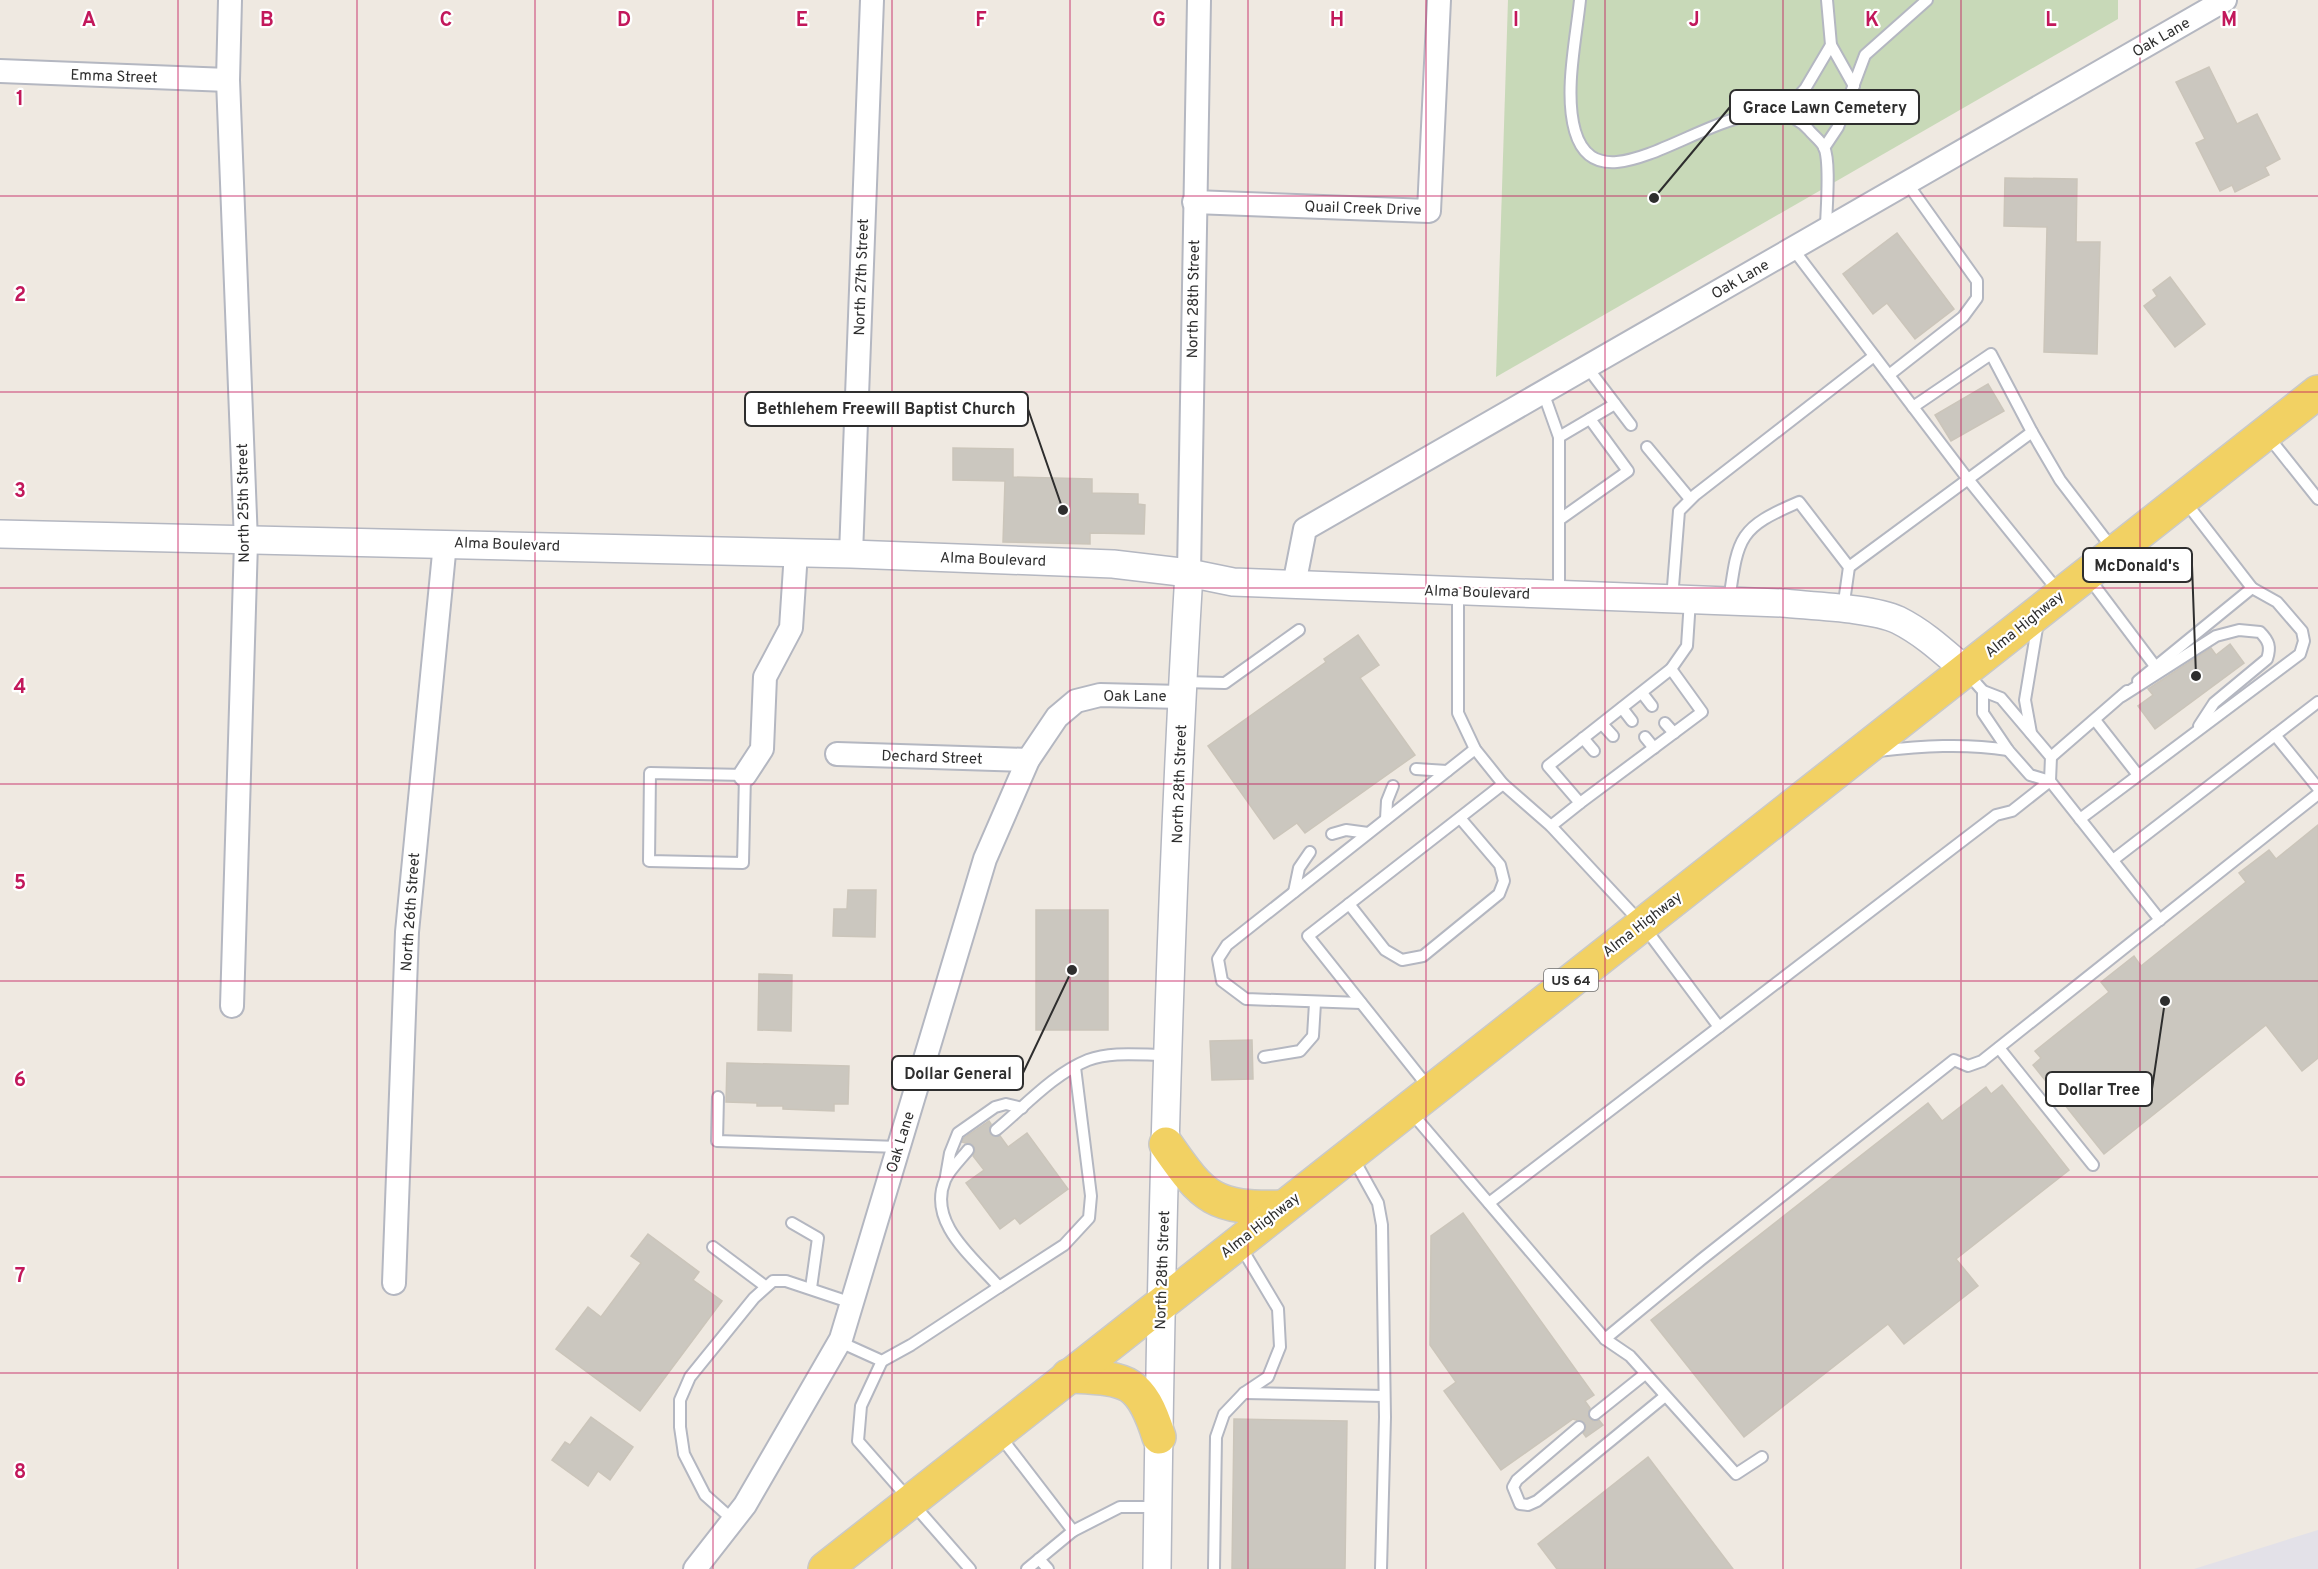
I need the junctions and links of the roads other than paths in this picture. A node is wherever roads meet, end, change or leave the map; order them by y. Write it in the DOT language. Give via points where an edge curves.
graph roads {
  1 [pos="230,0"];
  2 [pos="872,0"];
  3 [pos="1200,0"];
  4 [pos="1439,0"];
  5 [pos="1580,0"];
  6 [pos="1827,0"];
  7 [pos="1927,0"];
  8 [pos="2225,0"];
  9 [pos="1831,45"];
  10 [pos="0,72"];
  11 [pos="228,80"];
  12 [pos="1854,86"];
  13 [pos="1783,113"];
  14 [pos="1824,148"];
  15 [pos="1907,183"];
  16 [pos="1194,202"];
  17 [pos="1826,230"];
  18 [pos="1793,249"];
  19 [pos="1874,356"];
  20 [pos="1587,367"];
  21 [pos="1889,375"];
  22 [pos="1543,392"];
  23 [pos="2318,392"];
  24 [pos="1615,404"];
  25 [pos="1913,407"];
  26 [pos="1590,419"];
  27 [pos="1631,425"];
  28 [pos="2032,432"];
  29 [pos="2265,433"];
  30 [pos="1559,437"];
  31 [pos="1647,447"];
  32 [pos="1967,478"];
  33 [pos="2182,498"];
  34 [pos="2318,499"];
  35 [pos="1690,500"];
  36 [pos="1559,520"];
  37 [pos="0,534"];
  38 [pos="246,542"];
  39 [pos="445,543"];
  40 [pos="796,552"];
  41 [pos="2115,552"];
  42 [pos="851,554"];
  43 [pos="1849,567"];
  44 [pos="1189,573"];
  45 [pos="2086,574"];
  46 [pos="1294,585"];
  47 [pos="2252,588"];
  48 [pos="1458,591"];
  49 [pos="1559,595"];
  50 [pos="1681,599"];
  51 [pos="1729,601"];
  52 [pos="2050,602"];
  53 [pos="1844,609"];
  54 [pos="1299,630"];
  55 [pos="2155,666"];
  56 [pos="1671,669"];
  57 [pos="1974,681"];
  58 [pos="1182,689"];
  59 [pos="1642,693"];
  60 [pos="2122,696"];
  61 [pos="2318,702"];
  62 [pos="1652,706"];
  63 [pos="1622,708"];
  64 [pos="2095,720"];
  65 [pos="1632,721"];
  66 [pos="1665,723"];
  67 [pos="1602,724"];
  68 [pos="1674,733"];
  69 [pos="2194,734"];
  70 [pos="2275,735"];
  71 [pos="1613,736"];
  72 [pos="2032,736"];
  73 [pos="1645,737"];
  74 [pos="1584,738"];
  75 [pos="1475,748"];
  76 [pos="1654,748"];
  77 [pos="2008,750"];
  78 [pos="1594,751"];
  79 [pos="1627,752"];
  80 [pos="1860,753"];
  81 [pos="837,754"];
  82 [pos="2051,757"];
  83 [pos="1028,760"];
  84 [pos="1635,762"];
  85 [pos="1416,769"];
  86 [pos="1447,771"];
  87 [pos="745,775"];
  88 [pos="2138,775"];
  89 [pos="2050,781"];
  90 [pos="1503,784"];
  91 [pos="1393,786"];
  92 [pos="2318,788"];
  93 [pos="2318,794"];
  94 [pos="1580,803"];
  95 [pos="1460,818"];
  96 [pos="1386,819"];
  97 [pos="2080,819"];
  98 [pos="1551,826"];
  99 [pos="1368,833"];
  100 [pos="1332,834"];
  101 [pos="1310,852"];
  102 [pos="2113,860"];
  103 [pos="1294,892"];
  104 [pos="1349,904"];
  105 [pos="2160,920"];
  106 [pos="1642,924"];
  107 [pos="1316,1003"];
  108 [pos="1361,1003"];
  109 [pos="232,1006"];
  110 [pos="1719,1027"];
  111 [pos="1999,1048"];
  112 [pos="1169,1055"];
  113 [pos="1264,1057"];
  114 [pos="1075,1067"];
  115 [pos="718,1097"];
  116 [pos="1419,1100"];
  117 [pos="1022,1108"];
  118 [pos="996,1130"];
  119 [pos="1166,1144"];
  120 [pos="899,1147"];
  121 [pos="968,1150"];
  122 [pos="1351,1154"];
  123 [pos="2093,1165"];
  124 [pos="945,1179"];
  125 [pos="1489,1203"];
  126 [pos="1283,1207"];
  127 [pos="792,1223"];
  128 [pos="1238,1242"];
  129 [pos="713,1247"];
  130 [pos="394,1282"];
  131 [pos="765,1286"];
  132 [pos="999,1287"];
  133 [pos="811,1288"];
  134 [pos="852,1303"];
  135 [pos="1161,1303"];
  136 [pos="1605,1339"];
  137 [pos="840,1342"];
  138 [pos="882,1361"];
  139 [pos="1645,1374"];
  140 [pos="1068,1376"];
  141 [pos="1244,1393"];
  142 [pos="1384,1396"];
  143 [pos="1664,1397"];
  144 [pos="1595,1414"];
  145 [pos="1579,1427"];
  146 [pos="997,1432"];
  147 [pos="1159,1437"];
  148 [pos="1762,1457"];
  149 [pos="910,1503"];
  150 [pos="1158,1507"];
  151 [pos="733,1520"];
  152 [pos="1072,1537"];
  153 [pos="1039,1559"];
  154 [pos="695,1569"];
  155 [pos="825,1569"];
  156 [pos="970,1569"];
  157 [pos="1027,1569"];
  158 [pos="1048,1569"];
  159 [pos="1157,1569"];
  160 [pos="1214,1569"];
  161 [pos="1381,1569"];
  1 -- 11 [label="street, North 25th Street"];
  2 -- 42 [label="street, North 27th Street"];
  3 -- 16 [label="street, North 28th Street"];
  4 -- 16 [label="street, Quail Creek Drive" via="1429,210"];
  5 -- 13 [label="lane" via="1571,86 1575,131 1585,151 1603,162 1632,161 1723,121"];
  6 -- 9 [label="lane"];
  7 -- 12 [label="lane" via="1865,55"];
  8 -- 15 [label="street, Oak Lane"];
  9 -- 12 [label="lane"];
  9 -- 13 [label="lane" via="1805,89"];
  10 -- 11 [label="street, Emma Street"];
  11 -- 38 [label="street, North 25th Street"];
  12 -- 14 [label="lane" via="1838,127"];
  13 -- 14 [label="lane" via="1803,124"];
  14 -- 17 [label="lane"];
  15 -- 17 [label="street, Oak Lane"];
  15 -- 21 [label="lane" via="1977,281 1977,298 1964,317"];
  16 -- 44 [label="street, North 28th Street"];
  17 -- 18 [label="street, Oak Lane"];
  18 -- 19 [label="lane"];
  18 -- 20 [label="street, Oak Lane"];
  19 -- 21 [label="lane"];
  19 -- 35 [label="lane"];
  20 -- 22 [label="street, Oak Lane"];
  20 -- 24 [label="lane"];
  21 -- 25 [label="lane"];
  22 -- 30 [label="lane"];
  22 -- 46 [label="street, Oak Lane" via="1305,529"];
  23 -- 29 [label="main road, Alma Highway / US 64"];
  24 -- 26 [label="lane"];
  24 -- 27 [label="lane"];
  25 -- 28 [label="lane" via="1991,354"];
  25 -- 32 [label="lane"];
  26 -- 30 [label="lane"];
  26 -- 36 [label="lane" via="1628,471"];
  28 -- 32 [label="lane"];
  28 -- 41 [label="lane" via="2060,480"];
  29 -- 33 [label="main road, Alma Highway / US 64"];
  29 -- 34 [label="lane"];
  30 -- 36 [label="lane"];
  31 -- 35 [label="lane"];
  32 -- 43 [label="lane"];
  32 -- 52 [label="lane"];
  33 -- 41 [label="main road, Alma Highway / US 64"];
  33 -- 47 [label="lane"];
  35 -- 50 [label="lane" via="1679,511"];
  36 -- 49 [label="lane"];
  37 -- 38 [label="street, Alma Boulevard"];
  38 -- 39 [label="street, Alma Boulevard"];
  38 -- 109 [label="street, North 25th Street"];
  39 -- 40 [label="street, Alma Boulevard"];
  39 -- 130 [label="street, North 26th Street" via="407,932"];
  40 -- 42 [label="street, Alma Boulevard"];
  40 -- 87 [label="street" via="791,628 765,676 762,748"];
  41 -- 45 [label="main road, Alma Highway / US 64"];
  42 -- 44 [label="street, Alma Boulevard" via="1113,564"];
  43 -- 51 [label="lane" via="1799,502 1766,516 1743,535 1736,550"];
  43 -- 53 [label="lane"];
  44 -- 46 [label="street, Alma Boulevard" via="1233,582"];
  44 -- 58 [label="street, North 28th Street"];
  45 -- 52 [label="main road, Alma Highway / US 64"];
  45 -- 55 [label="lane"];
  46 -- 48 [label="street, Alma Boulevard"];
  47 -- 55 [label="lane"];
  47 -- 69 [label="lane" via="2277,602 2302,631 2300,654"];
  48 -- 49 [label="street, Alma Boulevard"];
  48 -- 75 [label="lane" via="1458,713"];
  49 -- 50 [label="street, Alma Boulevard"];
  50 -- 51 [label="street, Alma Boulevard"];
  50 -- 56 [label="lane" via="1687,646"];
  51 -- 53 [label="street, Alma Boulevard"];
  52 -- 57 [label="main road, Alma Highway / US 64"];
  52 -- 72 [label="lane" via="2025,700"];
  53 -- 57 [label="street, Alma Boulevard" via="1895,619 1927,637"];
  54 -- 58 [label="lane" via="1225,683"];
  55 -- 60 [label="lane"];
  56 -- 59 [label="lane"];
  56 -- 68 [label="lane" via="1702,712"];
  57 -- 72 [label="lane" via="2001,698"];
  57 -- 77 [label="lane" via="1983,713"];
  57 -- 80 [label="main road, Alma Highway / US 64"];
  58 -- 83 [label="street, Oak Lane" via="1100,695 1076,701 1058,717"];
  58 -- 112 [label="street, North 28th Street"];
  59 -- 62 [label="lane"];
  59 -- 63 [label="lane"];
  60 -- 64 [label="lane"];
  60 -- 69 [label="lane" via="2216,636 2239,630 2260,632 2270,649 2267,659 2214,703"];
  61 -- 70 [label="lane"];
  63 -- 65 [label="lane"];
  63 -- 67 [label="lane"];
  64 -- 82 [label="lane"];
  64 -- 88 [label="lane"];
  66 -- 68 [label="lane"];
  67 -- 71 [label="lane"];
  67 -- 74 [label="lane"];
  68 -- 76 [label="lane"];
  69 -- 88 [label="lane"];
  70 -- 92 [label="lane"];
  70 -- 102 [label="lane"];
  72 -- 82 [label="lane"];
  73 -- 76 [label="lane"];
  74 -- 78 [label="lane"];
  74 -- 94 [label="lane" via="1548,766"];
  75 -- 86 [label="lane"];
  75 -- 90 [label="lane"];
  76 -- 84 [label="lane"];
  77 -- 80 [label="lane" via="1941,744"];
  77 -- 89 [label="lane" via="2030,775"];
  79 -- 84 [label="lane"];
  80 -- 106 [label="main road, Alma Highway / US 64"];
  81 -- 83 [label="street, Dechard Street"];
  82 -- 89 [label="lane"];
  83 -- 120 [label="street, Oak Lane" via="985,859"];
  84 -- 94 [label="lane" via="1612,772"];
  85 -- 86 [label="lane"];
  86 -- 96 [label="lane"];
  87 -- 87 [label="lane" via="743,863 649,861 650,773"];
  88 -- 97 [label="lane"];
  89 -- 97 [label="lane"];
  89 -- 110 [label="lane" via="2012,811 1996,815"];
  90 -- 95 [label="lane"];
  90 -- 98 [label="lane"];
  91 -- 96 [label="lane"];
  93 -- 105 [label="lane"];
  94 -- 98 [label="lane"];
  95 -- 104 [label="lane"];
  95 -- 104 [label="lane" via="1500,866 1504,881 1499,894 1423,956 1401,960 1385,950"];
  96 -- 99 [label="lane"];
  97 -- 102 [label="lane"];
  98 -- 106 [label="lane"];
  99 -- 100 [label="lane" via="1346,830"];
  99 -- 103 [label="lane"];
  101 -- 103 [label="lane" via="1299,868"];
  102 -- 105 [label="lane"];
  103 -- 107 [label="lane" via="1227,945 1218,959 1222,981 1246,999"];
  104 -- 108 [label="lane" via="1308,936"];
  105 -- 111 [label="lane"];
  106 -- 110 [label="lane"];
  106 -- 116 [label="main road, Alma Highway / US 64"];
  107 -- 108 [label="lane"];
  107 -- 113 [label="lane" via="1313,1036 1300,1051"];
  108 -- 116 [label="lane"];
  110 -- 125 [label="lane"];
  111 -- 123 [label="lane"];
  111 -- 136 [label="lane" via="1968,1066 1954,1060"];
  112 -- 114 [label="lane" via="1118,1054"];
  112 -- 119 [label="street, North 28th Street"];
  114 -- 117 [label="lane"];
  114 -- 132 [label="lane" via="1091,1196 1089,1218 1064,1245"];
  115 -- 120 [label="lane" via="717,1141"];
  116 -- 122 [label="main road, Alma Highway / US 64"];
  116 -- 125 [label="lane"];
  117 -- 118 [label="lane"];
  117 -- 124 [label="lane" via="1006,1104 995,1107 958,1134"];
  119 -- 126 [label="main road" via="1201,1191 1217,1201 1248,1208"];
  119 -- 135 [label="street, North 28th Street"];
  120 -- 134 [label="street, Oak Lane"];
  121 -- 124 [label="lane"];
  122 -- 126 [label="main road, Alma Highway / US 64"];
  122 -- 142 [label="lane" via="1378,1203 1382,1225"];
  124 -- 132 [label="lane" via="941,1198 947,1227"];
  125 -- 136 [label="lane"];
  126 -- 128 [label="main road, Alma Highway / US 64"];
  127 -- 133 [label="lane" via="818,1238"];
  128 -- 135 [label="main road, Alma Highway / US 64"];
  128 -- 141 [label="lane" via="1278,1309 1280,1347 1269,1377"];
  129 -- 131 [label="lane"];
  131 -- 133 [label="lane" via="773,1281 786,1281"];
  131 -- 151 [label="lane" via="690,1377 680,1401 684,1454 705,1496"];
  132 -- 138 [label="lane"];
  133 -- 134 [label="lane"];
  134 -- 137 [label="street, Oak Lane"];
  135 -- 140 [label="main road, Alma Highway / US 64"];
  135 -- 147 [label="street, North 28th Street"];
  136 -- 139 [label="lane" via="1630,1356"];
  137 -- 138 [label="lane"];
  137 -- 151 [label="street, Oak Lane"];
  138 -- 149 [label="lane" via="861,1406 858,1441"];
  139 -- 143 [label="lane"];
  139 -- 144 [label="lane"];
  140 -- 146 [label="main road, Alma Highway / US 64"];
  140 -- 147 [label="main road" via="1113,1378 1137,1390 1149,1406"];
  141 -- 142 [label="lane"];
  141 -- 160 [label="lane" via="1224,1414 1216,1437"];
  142 -- 161 [label="lane"];
  143 -- 145 [label="lane" via="1537,1501 1520,1504 1513,1487 1517,1480"];
  143 -- 148 [label="lane" via="1736,1474"];
  146 -- 149 [label="main road, Alma Highway / US 64"];
  146 -- 152 [label="lane"];
  147 -- 150 [label="street, North 28th Street"];
  149 -- 155 [label="main road, Alma Highway / US 64"];
  149 -- 156 [label="lane"];
  150 -- 152 [label="lane" via="1120,1507"];
  150 -- 159 [label="street, North 28th Street"];
  151 -- 154 [label="street, Oak Lane"];
  152 -- 153 [label="lane"];
  153 -- 157 [label="lane"];
  153 -- 158 [label="lane"];
}
